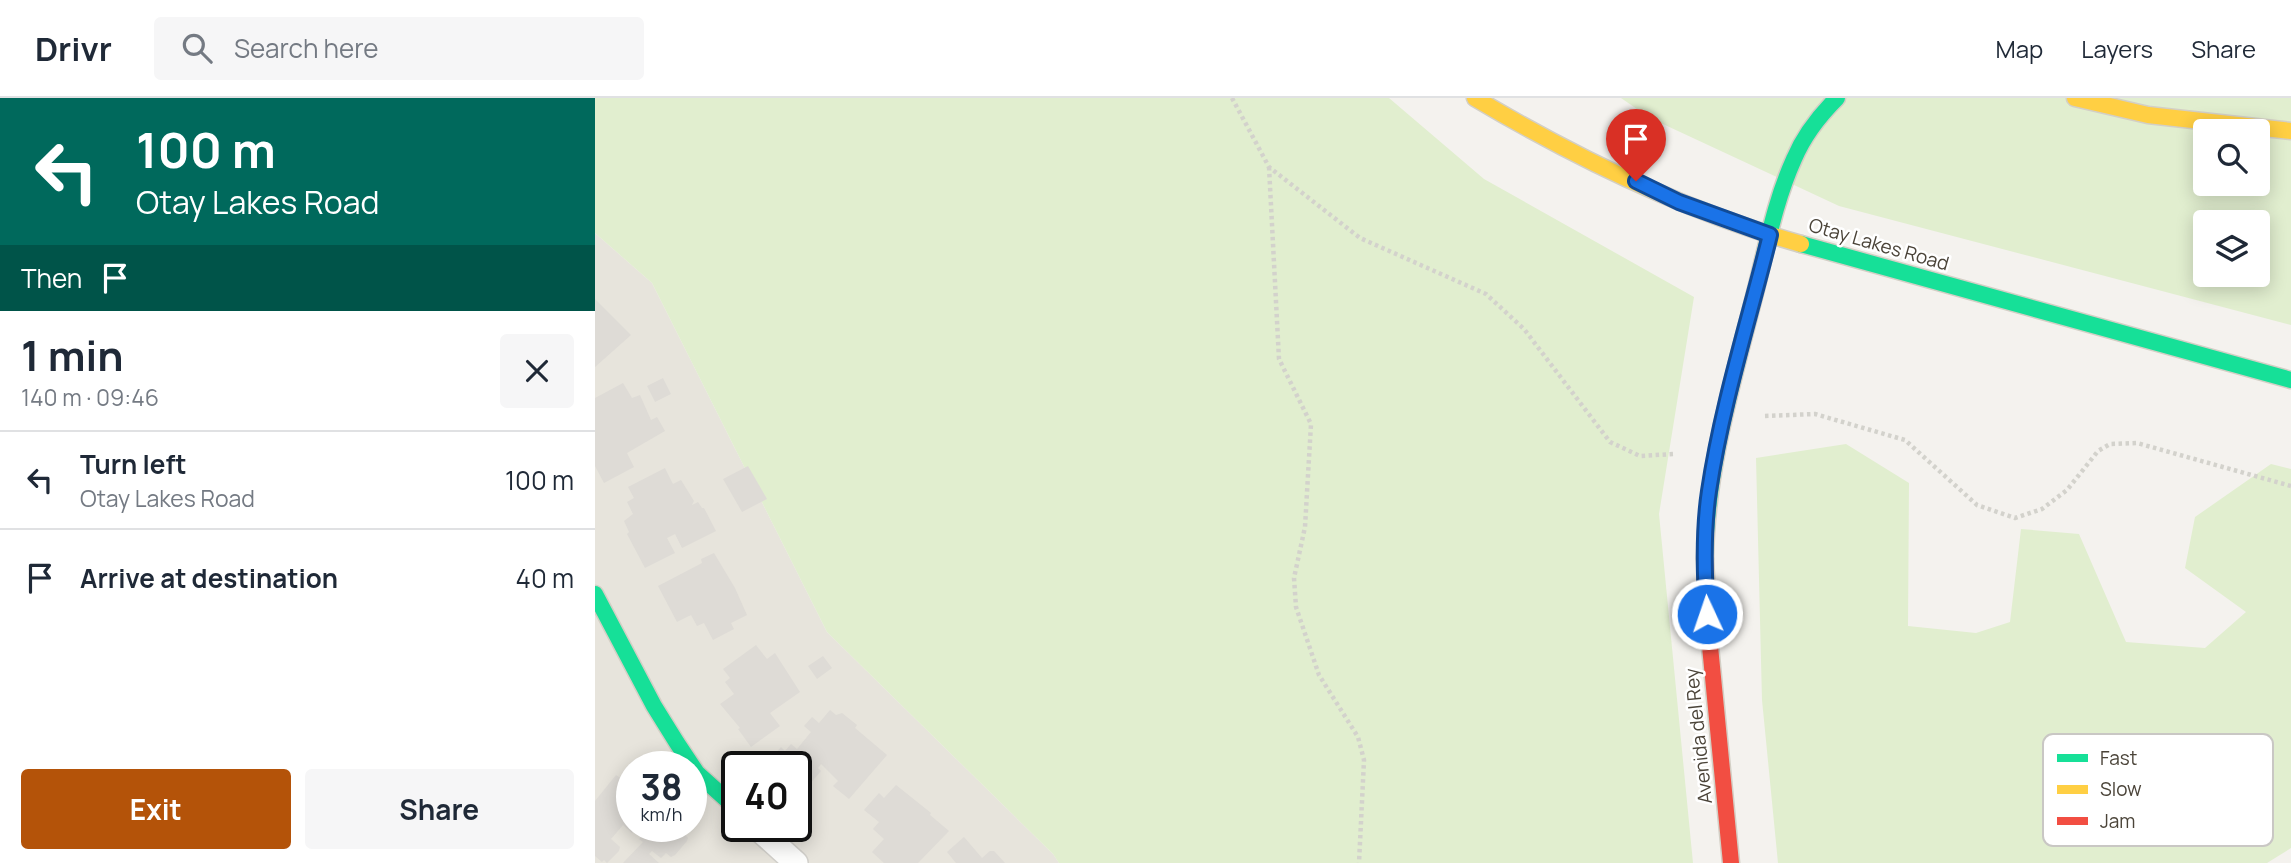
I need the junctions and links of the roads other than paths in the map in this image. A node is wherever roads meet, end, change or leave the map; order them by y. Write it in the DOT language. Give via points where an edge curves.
graph roads {
  1 [pos="1475,98"];
  2 [pos="1837,98"];
  3 [pos="2075,98"];
  4 [pos="2291,131"];
  5 [pos="1770,235"];
  6 [pos="2291,380"];
  7 [pos="595,594"];
  8 [pos="721,795"];
  9 [pos="768,842"];
  10 [pos="781,858"];
  11 [pos="1731,863"];
  1 -- 5 [label="street, Otay Lakes Road" via="1527,129 1679,202"];
  2 -- 5 [label="street, Avenida del Rey" via="1804,136 1783,185"];
  3 -- 4 [label="street" via="2148,115"];
  5 -- 6 [label="street, Otay Lakes Road"];
  5 -- 11 [label="street, Avenida del Rey" via="1716,453 1706,527 1709,636"];
  7 -- 8 [label="street" via="677,743 697,773"];
  9 -- 10 [label="street"];
}
